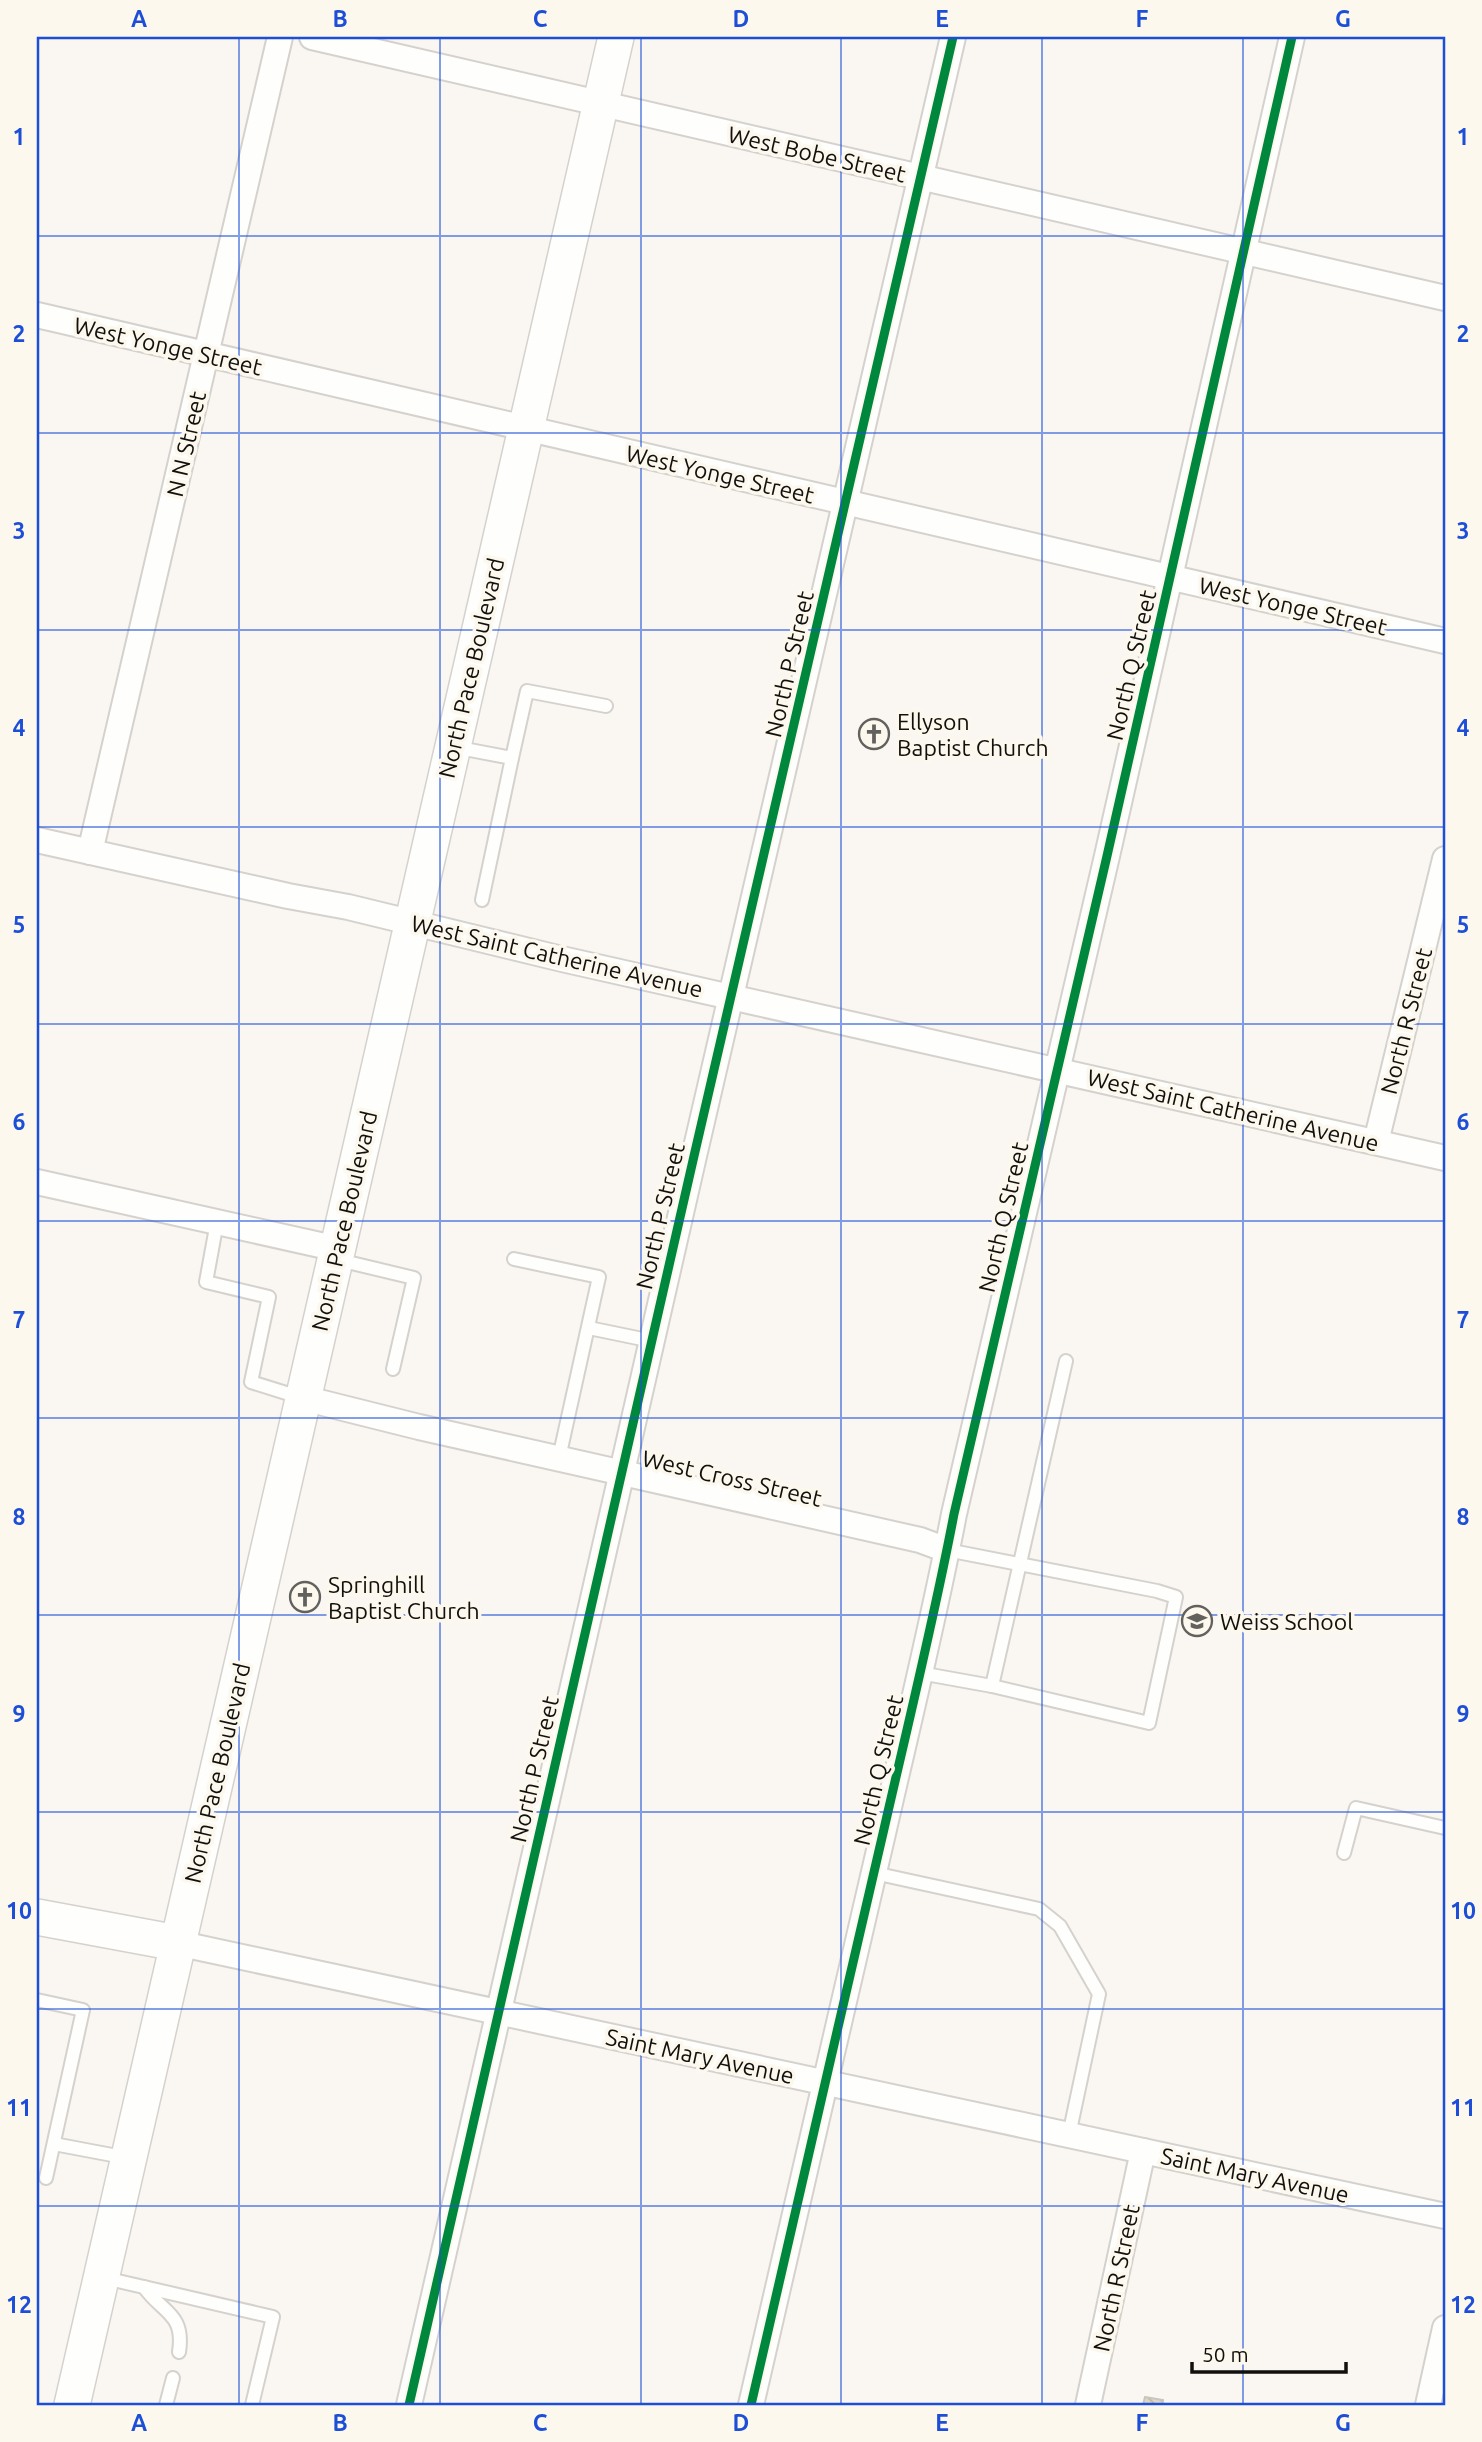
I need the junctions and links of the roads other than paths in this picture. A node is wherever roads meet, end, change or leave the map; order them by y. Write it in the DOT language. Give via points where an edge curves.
graph roads {
  1 [pos="280,37"];
  2 [pos="312,37"];
  3 [pos="616,37"];
  4 [pos="953,37"];
  5 [pos="1292,37"];
  6 [pos="601,104"];
  7 [pos="921,178"];
  8 [pos="1243,252"];
  9 [pos="1445,298"];
  10 [pos="37,315"];
  11 [pos="207,356"];
  12 [pos="526,430"];
  13 [pos="846,502"];
  14 [pos="1170,578"];
  15 [pos="1445,641"];
  16 [pos="606,706"];
  17 [pos="453,747"];
  18 [pos="512,758"];
  19 [pos="37,840"];
  20 [pos="90,852"];
  21 [pos="1445,859"];
  22 [pos="482,900"];
  23 [pos="413,922"];
  24 [pos="732,996"];
  25 [pos="1056,1070"];
  26 [pos="1376,1142"];
  27 [pos="1445,1158"];
  28 [pos="37,1182"];
  29 [pos="217,1222"];
  30 [pos="336,1254"];
  31 [pos="514,1259"];
  32 [pos="589,1328"];
  33 [pos="652,1341"];
  34 [pos="1066,1361"];
  35 [pos="393,1369"];
  36 [pos="303,1398"];
  37 [pos="559,1458"];
  38 [pos="622,1473"];
  39 [pos="947,1550"];
  40 [pos="1020,1564"];
  41 [pos="920,1672"];
  42 [pos="992,1686"];
  43 [pos="1445,1828"];
  44 [pos="1344,1853"];
  45 [pos="874,1873"];
  46 [pos="37,1917"];
  47 [pos="177,1943"];
  48 [pos="37,2000"];
  49 [pos="498,2012"];
  50 [pos="826,2083"];
  51 [pos="1069,2135"];
  52 [pos="54,2144"];
  53 [pos="1143,2151"];
  54 [pos="128,2158"];
  55 [pos="46,2178"];
  56 [pos="1445,2216"];
  57 [pos="101,2277"];
  58 [pos="144,2287"];
  59 [pos="1444,2339"];
  60 [pos="179,2352"];
  61 [pos="173,2378"];
  62 [pos="72,2405"];
  63 [pos="166,2405"];
  64 [pos="252,2405"];
  65 [pos="409,2405"];
  66 [pos="751,2405"];
  67 [pos="1088,2405"];
  68 [pos="1428,2405"];
  1 -- 11 [label="street, N N Street"];
  2 -- 6 [label="street, West Bobe Street"];
  3 -- 6 [label="main road, North Pace Boulevard"];
  4 -- 7 [label="street, North P Street"];
  5 -- 8 [label="street, North Q Street"];
  6 -- 7 [label="street, West Bobe Street"];
  6 -- 12 [label="main road, North Pace Boulevard"];
  7 -- 8 [label="street, West Bobe Street"];
  7 -- 13 [label="street, North P Street"];
  8 -- 9 [label="street, West Bobe Street"];
  8 -- 14 [label="street, North Q Street"];
  10 -- 11 [label="street, West Yonge Street"];
  11 -- 12 [label="street, West Yonge Street"];
  11 -- 20 [label="street, N N Street"];
  12 -- 13 [label="street, West Yonge Street"];
  12 -- 17 [label="main road, North Pace Boulevard"];
  13 -- 14 [label="street, West Yonge Street"];
  13 -- 24 [label="street, North P Street"];
  14 -- 15 [label="street, West Yonge Street"];
  14 -- 25 [label="street, North Q Street"];
  16 -- 18 [label="lane" via="527,691"];
  17 -- 18 [label="lane"];
  17 -- 23 [label="main road, North Pace Boulevard"];
  18 -- 22 [label="lane"];
  19 -- 20 [label="street, West Saint Catherine Avenue"];
  20 -- 23 [label="street, West Saint Catherine Avenue"];
  21 -- 26 [label="street, North R Street"];
  23 -- 24 [label="street, West Saint Catherine Avenue"];
  23 -- 30 [label="main road, North Pace Boulevard"];
  24 -- 25 [label="street, West Saint Catherine Avenue"];
  24 -- 33 [label="street, North P Street"];
  25 -- 26 [label="street, West Saint Catherine Avenue"];
  25 -- 39 [label="street, North Q Street"];
  26 -- 27 [label="street, West Saint Catherine Avenue"];
  28 -- 29 [label="street"];
  29 -- 30 [label="street"];
  29 -- 36 [label="lane" via="206,1282 269,1297 251,1382"];
  30 -- 35 [label="lane" via="414,1278"];
  30 -- 36 [label="main road, North Pace Boulevard"];
  31 -- 32 [label="lane" via="599,1277"];
  32 -- 33 [label="lane"];
  32 -- 37 [label="lane"];
  33 -- 38 [label="street, North P Street"];
  34 -- 40 [label="lane"];
  36 -- 37 [label="street, West Cross Street"];
  36 -- 47 [label="main road, North Pace Boulevard"];
  37 -- 38 [label="street, West Cross Street"];
  38 -- 39 [label="street, West Cross Street" via="920,1540"];
  38 -- 49 [label="street, North P Street"];
  39 -- 40 [label="lane"];
  39 -- 41 [label="street, North Q Street"];
  40 -- 42 [label="lane"];
  40 -- 42 [label="lane" via="1175,1597 1149,1723"];
  41 -- 42 [label="lane"];
  41 -- 45 [label="street, North Q Street"];
  43 -- 44 [label="lane" via="1356,1808"];
  45 -- 50 [label="street, North Q Street"];
  45 -- 51 [label="lane" via="1039,1909 1060,1926 1099,1994"];
  46 -- 47 [label="main road, Saint Mary Avenue"];
  47 -- 49 [label="street, Saint Mary Avenue"];
  47 -- 54 [label="main road, North Pace Boulevard"];
  48 -- 52 [label="lane" via="83,2010"];
  49 -- 50 [label="street, Saint Mary Avenue"];
  49 -- 65 [label="street, North P Street"];
  50 -- 51 [label="street, Saint Mary Avenue"];
  50 -- 66 [label="street, North Q Street"];
  51 -- 53 [label="street, Saint Mary Avenue"];
  52 -- 54 [label="lane"];
  52 -- 55 [label="lane"];
  53 -- 56 [label="street, Saint Mary Avenue"];
  53 -- 67 [label="street, North R Street"];
  54 -- 57 [label="main road, North Pace Boulevard"];
  57 -- 58 [label="lane"];
  57 -- 62 [label="main road, North Pace Boulevard"];
  58 -- 60 [label="lane" via="171,2313 182,2336"];
  58 -- 64 [label="lane" via="274,2317"];
  59 -- 68 [label="street"];
  61 -- 63 [label="lane"];
}
